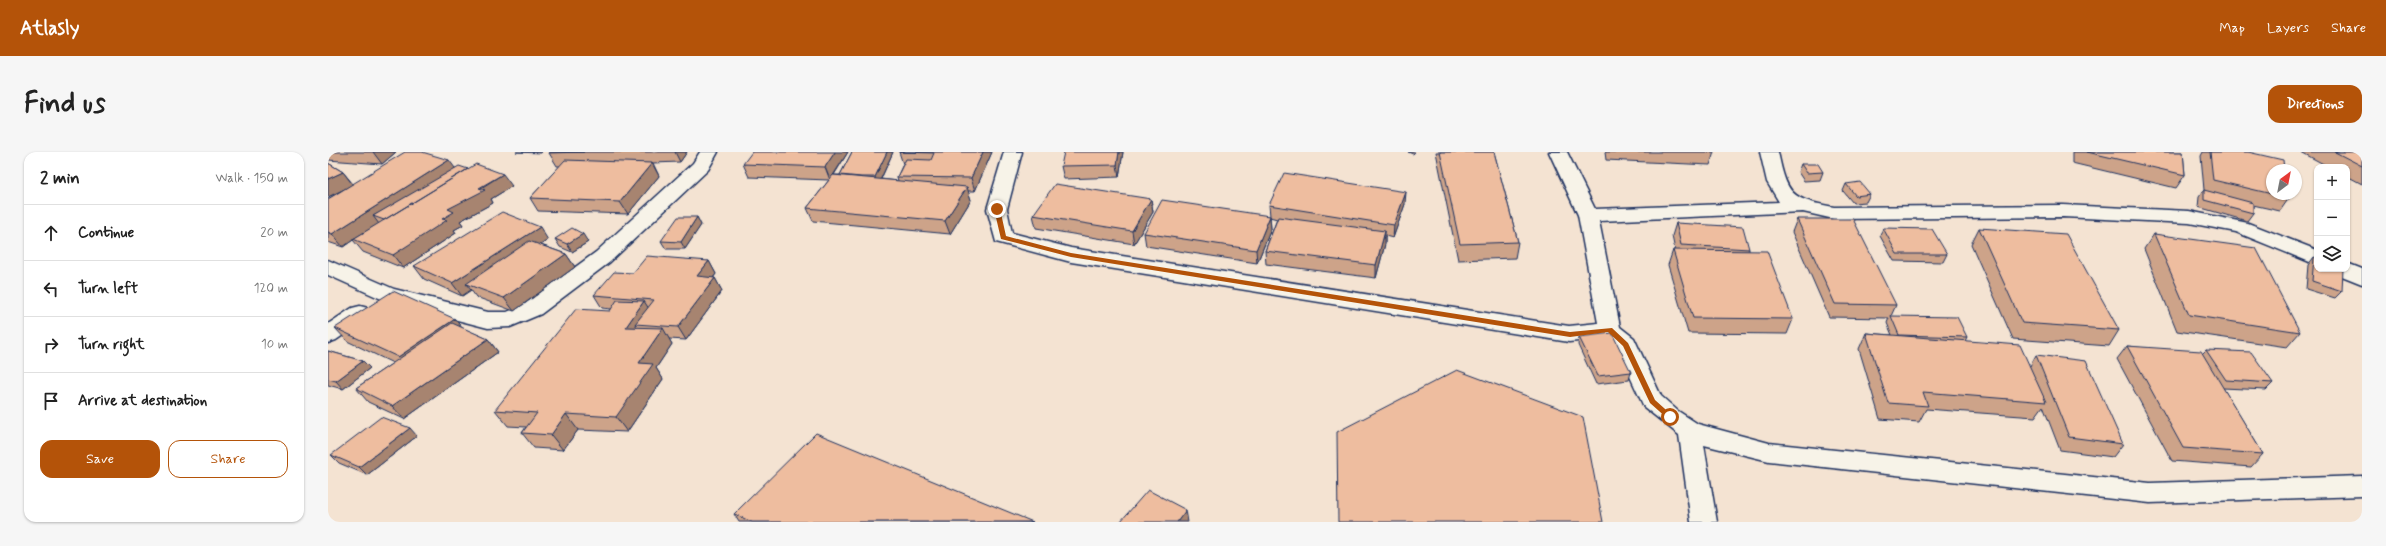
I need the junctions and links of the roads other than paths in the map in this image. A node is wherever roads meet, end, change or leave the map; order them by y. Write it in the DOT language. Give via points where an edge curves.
graph roads {
  1 [pos="709,152"];
  2 [pos="1013,152"];
  3 [pos="1558,152"];
  4 [pos="1769,152"];
  5 [pos="1800,207"];
  6 [pos="1588,216"];
  7 [pos="2314,257"];
  8 [pos="328,267"];
  9 [pos="2350,272"];
  10 [pos="2362,277"];
  11 [pos="388,295"];
  12 [pos="1610,330"];
  13 [pos="328,335"];
  14 [pos="1690,431"];
  15 [pos="2362,486"];
  16 [pos="1704,522"];
  1 -- 11 [label="street" via="701,166 603,257 533,310 510,319 488,320"];
  2 -- 12 [label="street" via="997,209 1003,237 1071,255 1562,333"];
  3 -- 6 [label="street"];
  4 -- 5 [label="street" via="1780,194"];
  5 -- 6 [label="street"];
  5 -- 7 [label="street" via="1834,213 2063,211 2189,217 2241,227"];
  6 -- 12 [label="street"];
  8 -- 11 [label="street"];
  9 -- 10 [label="street"];
  11 -- 13 [label="street"];
  12 -- 14 [label="street" via="1626,344 1652,401"];
  14 -- 15 [label="street" via="1770,452 2150,493"];
  14 -- 16 [label="street"];
}
